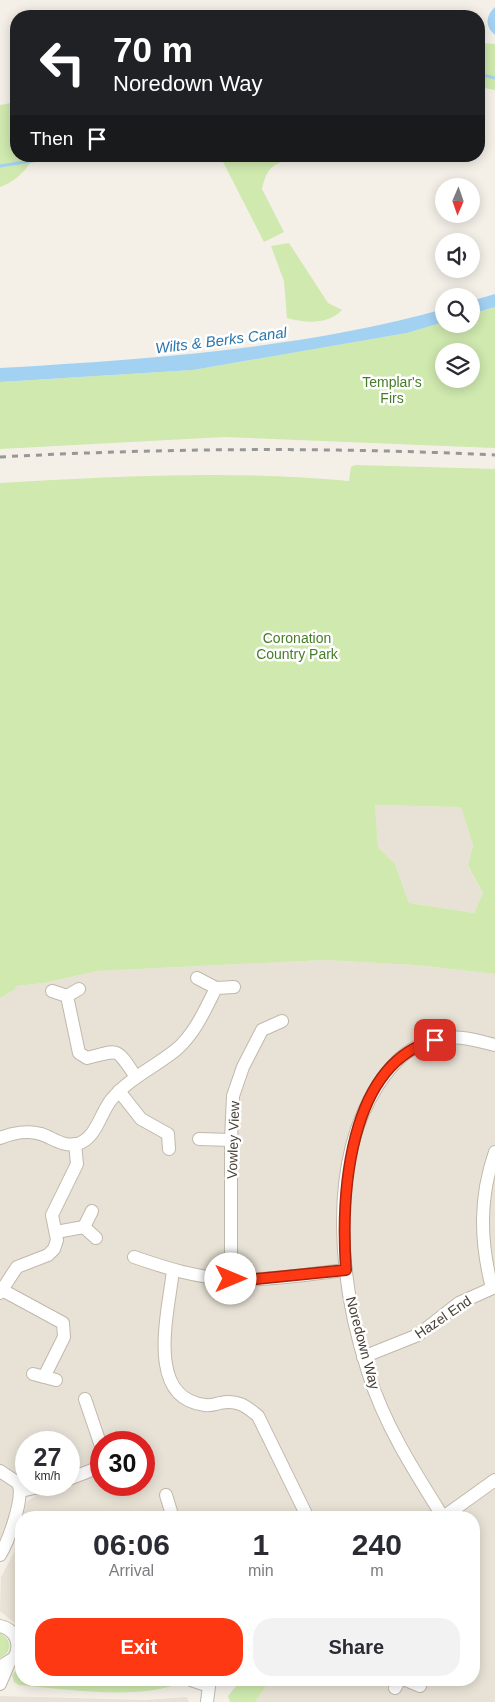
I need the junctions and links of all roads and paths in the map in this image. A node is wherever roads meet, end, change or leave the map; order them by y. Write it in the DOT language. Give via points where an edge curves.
graph roads {
  1 [pos="197,978"];
  2 [pos="234,987"];
  3 [pos="216,988"];
  4 [pos="78,989"];
  5 [pos="52,991"];
  6 [pos="67,996"];
  7 [pos="282,1021"];
  8 [pos="495,1045"];
  9 [pos="136,1077"];
  10 [pos="119,1091"];
  11 [pos="0,1138"];
  12 [pos="199,1140"];
  13 [pos="231,1140"];
  14 [pos="75,1144"];
  15 [pos="169,1149"];
  16 [pos="495,1152"];
  17 [pos="92,1211"];
  18 [pos="84,1227"];
  19 [pos="56,1232"];
  20 [pos="96,1238"];
  21 [pos="134,1257"];
  22 [pos="173,1270"];
  23 [pos="346,1270"];
  24 [pos="231,1279"];
  25 [pos="493,1287"];
  26 [pos="2,1292"];
  27 [pos="363,1357"];
  28 [pos="44,1377"];
  29 [pos="85,1399"];
  30 [pos="96,1431"];
  31 [pos="0,1471"];
  32 [pos="495,1480"];
  33 [pos="15,1481"];
  34 [pos="166,1495"];
  35 [pos="20,1496"];
  36 [pos="16,1511"];
  37 [pos="171,1511"];
  38 [pos="305,1511"];
  39 [pos="438,1511"];
  40 [pos="451,1511"];
  41 [pos="15,1515"];
  42 [pos="0,1555"];
  43 [pos="8,1629"];
  44 [pos="15,1640"];
  45 [pos="11,1661"];
  46 [pos="0,1684"];
  47 [pos="212,1686"];
  48 [pos="206,1702"];
  1 -- 3 [label="street"];
  2 -- 3 [label="street"];
  3 -- 9 [label="street" via="188,1038"];
  4 -- 6 [label="street"];
  5 -- 6 [label="street"];
  6 -- 9 [label="street" via="79,1054 87,1058 105,1051 117,1053"];
  7 -- 13 [label="street, Vowley View" via="262,1030 243,1067 232,1104"];
  8 -- 23 [label="street, Noredown Way" via="461,1038 435,1040 406,1052 388,1070 366,1109 351,1155 344,1204"];
  9 -- 10 [label="street"];
  10 -- 14 [label="street" via="106,1106 91,1135"];
  10 -- 15 [label="street" via="141,1119 173,1131"];
  11 -- 14 [label="street" via="33,1132 63,1144"];
  12 -- 13 [label="street"];
  13 -- 24 [label="street, Vowley View"];
  14 -- 19 [label="street" via="76,1164 52,1215"];
  16 -- 25 [label="street" via="484,1192 482,1224 486,1266"];
  17 -- 18 [label="street"];
  18 -- 19 [label="street"];
  18 -- 20 [label="street"];
  19 -- 26 [label="street" via="56,1245 52,1252 17,1267"];
  21 -- 22 [label="street"];
  22 -- 24 [label="street"];
  22 -- 38 [label="street" via="164,1334 174,1387 182,1398 197,1404 209,1406 236,1402 247,1406 258,1416"];
  23 -- 24 [label="street"];
  23 -- 27 [label="street, Noredown Way" via="351,1309"];
  25 -- 27 [label="street, Hazel End" via="459,1303 418,1335"];
  26 -- 28 [label="street" via="63,1323 64,1337"];
  27 -- 39 [label="street, Noredown Way" via="396,1438"];
  29 -- 30 [label="street"];
  31 -- 33 [label="street"];
  32 -- 40 [label="street"];
  34 -- 37 [label="street"];
  35 -- 36 [label="street"];
  41 -- 42 [label="street" via="9,1539"];
  43 -- 44 [label="street"];
  45 -- 46 [label="street"];
  47 -- 48 [label="street"];
}
